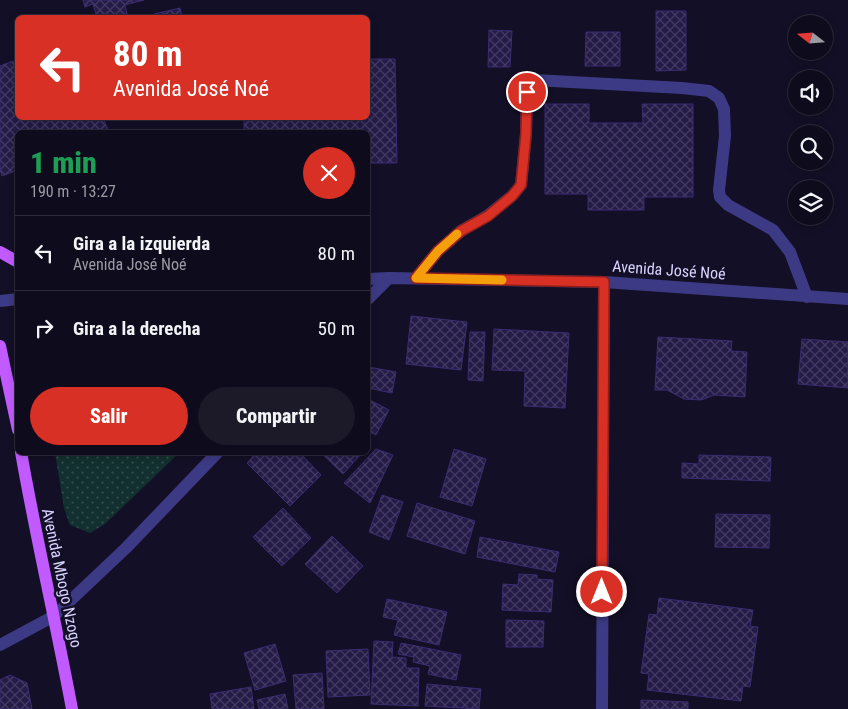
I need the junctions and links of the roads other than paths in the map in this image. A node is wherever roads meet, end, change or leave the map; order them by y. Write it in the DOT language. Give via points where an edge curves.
graph roads {
  1 [pos="0,252"];
  2 [pos="15,260"];
  3 [pos="389,278"];
  4 [pos="416,278"];
  5 [pos="370,279"];
  6 [pos="604,282"];
  7 [pos="807,296"];
  8 [pos="370,297"];
  9 [pos="15,299"];
  10 [pos="848,300"];
  11 [pos="0,301"];
  12 [pos="0,346"];
  13 [pos="15,416"];
  14 [pos="22,455"];
  15 [pos="215,455"];
  16 [pos="54,616"];
  17 [pos="0,645"];
  18 [pos="72,709"];
  19 [pos="602,709"];
  1 -- 2 [label="main road"];
  3 -- 4 [label="street, Avenida José Noé"];
  3 -- 5 [label="street, Avenida José Noé"];
  3 -- 8 [label="street"];
  4 -- 6 [label="street, Avenida José Noé"];
  4 -- 7 [label="street" via="438,251 461,231 488,216 521,185 527,92 534,80 568,81 709,91 720,98 725,136 720,197 728,205 773,230 790,252"];
  6 -- 7 [label="street, Avenida José Noé"];
  6 -- 19 [label="street"];
  7 -- 10 [label="street, Avenida José Noé"];
  9 -- 11 [label="street"];
  12 -- 13 [label="main road"];
  14 -- 16 [label="main road, Avenida Mbogo Nzogo"];
  15 -- 16 [label="street" via="126,548"];
  16 -- 17 [label="street"];
  16 -- 18 [label="main road, Avenida Mbogo Nzogo"];
}
